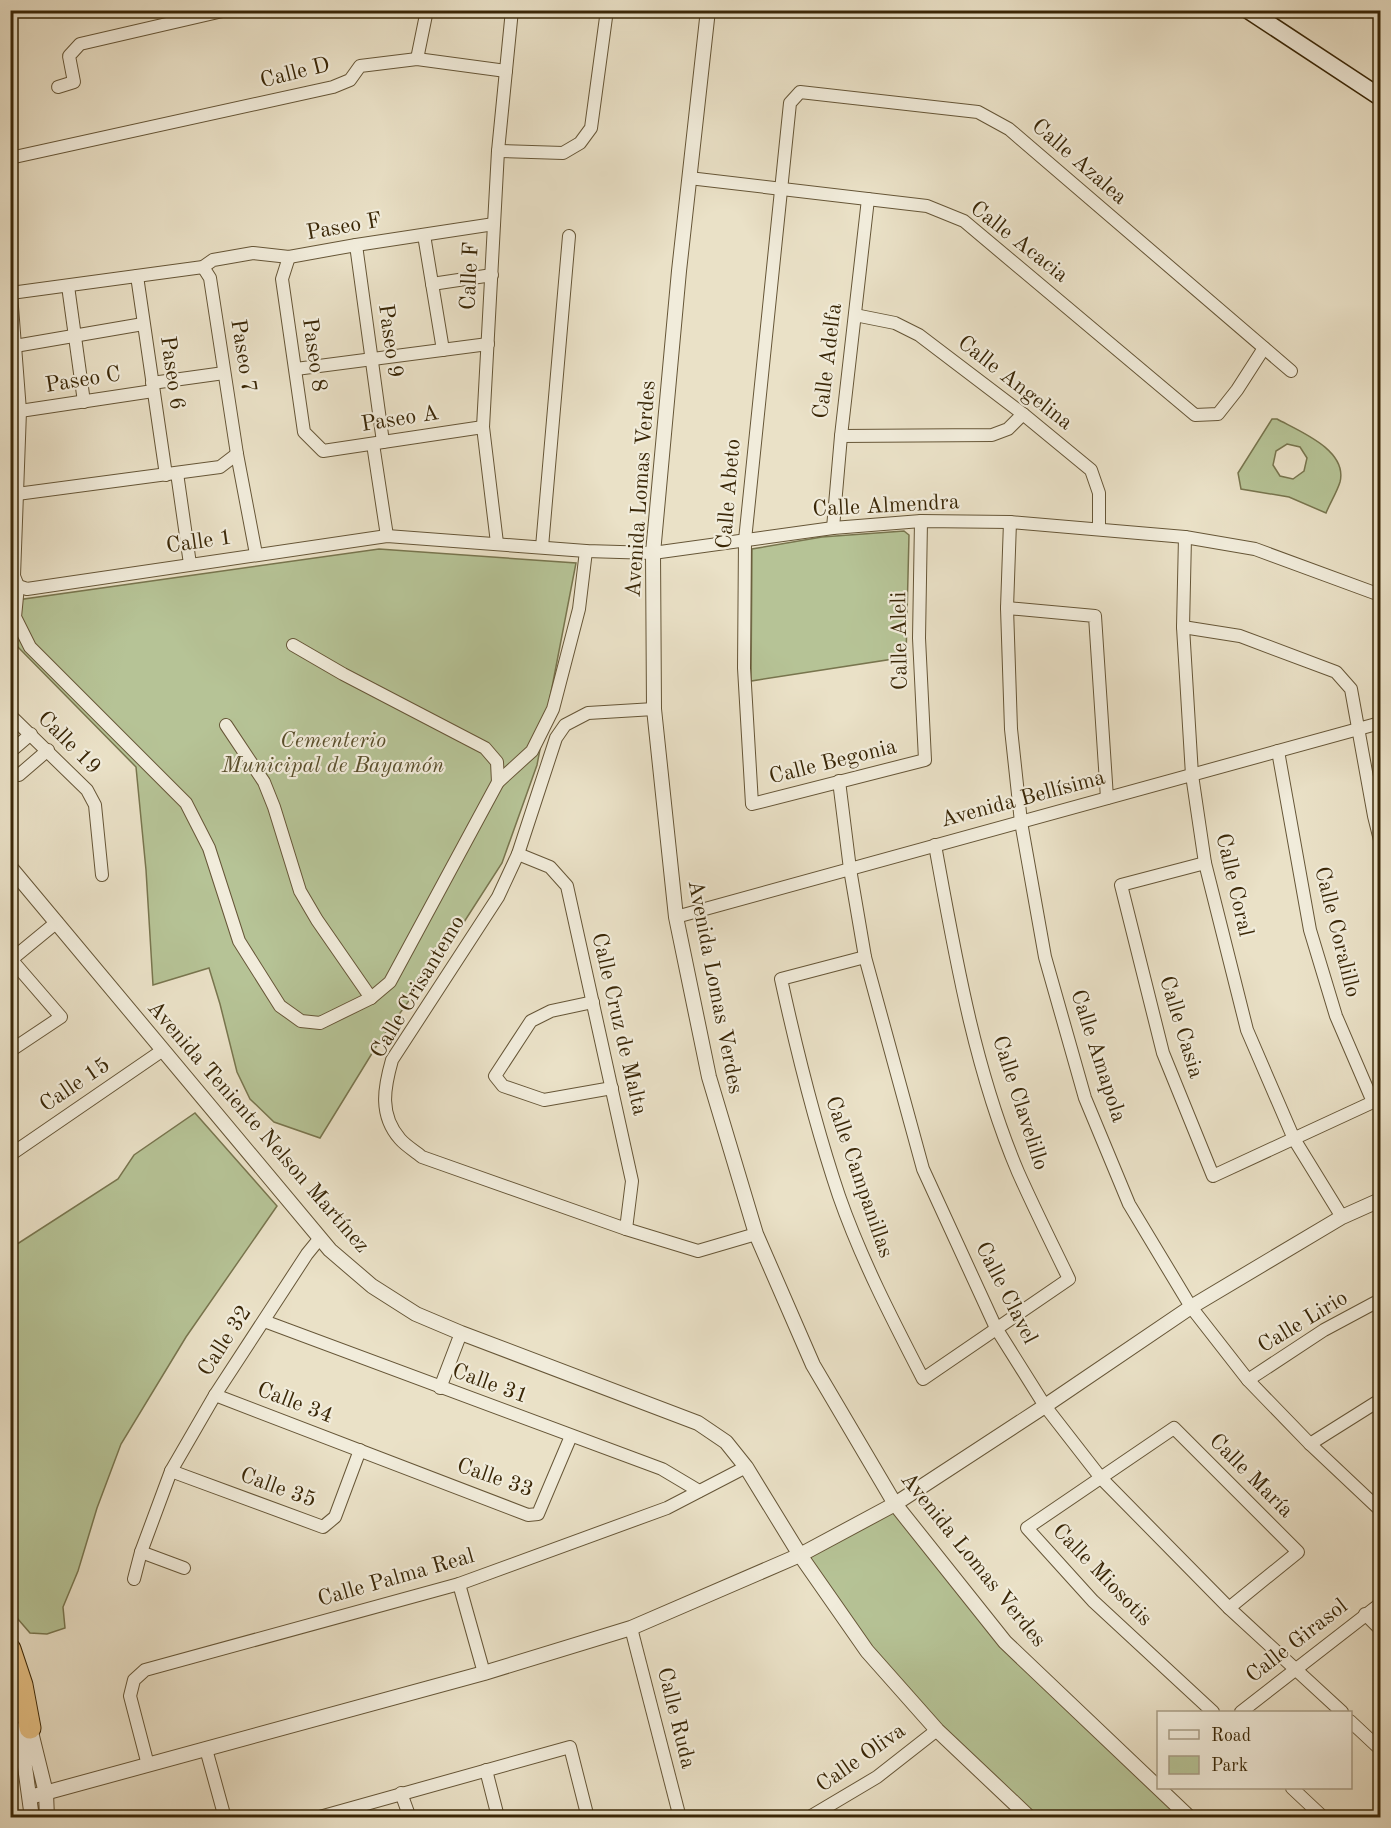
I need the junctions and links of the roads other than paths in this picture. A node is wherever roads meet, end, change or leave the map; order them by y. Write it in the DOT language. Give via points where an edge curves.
graph roads {
  1 [pos="227,10"];
  2 [pos="427,10"];
  3 [pos="513,10"];
  4 [pos="608,10"];
  5 [pos="708,10"];
  6 [pos="1248,10"];
  7 [pos="417,59"];
  8 [pos="507,71"];
  9 [pos="58,87"];
  10 [pos="1380,97"];
  11 [pos="498,151"];
  12 [pos="10,158"];
  13 [pos="689,178"];
  14 [pos="780,189"];
  15 [pos="868,199"];
  16 [pos="494,224"];
  17 [pos="424,235"];
  18 [pos="569,237"];
  19 [pos="356,245"];
  20 [pos="289,257"];
  21 [pos="203,267"];
  22 [pos="492,275"];
  23 [pos="137,276"];
  24 [pos="10,281"];
  25 [pos="432,284"];
  26 [pos="68,286"];
  27 [pos="11,294"];
  28 [pos="855,315"];
  29 [pos="143,324"];
  30 [pos="74,337"];
  31 [pos="488,344"];
  32 [pos="15,346"];
  33 [pos="1263,348"];
  34 [pos="443,350"];
  35 [pos="372,359"];
  36 [pos="296,369"];
  37 [pos="1291,371"];
  38 [pos="224,373"];
  39 [pos="152,387"];
  40 [pos="84,402"];
  41 [pos="20,411"];
  42 [pos="1023,414"];
  43 [pos="483,427"];
  44 [pos="841,436"];
  45 [pos="378,443"];
  46 [pos="323,451"];
  47 [pos="237,454"];
  48 [pos="171,474"];
  49 [pos="17,494"];
  50 [pos="921,521"];
  51 [pos="1010,522"];
  52 [pos="833,528"];
  53 [pos="1099,529"];
  54 [pos="387,536"];
  55 [pos="1185,537"];
  56 [pos="745,540"];
  57 [pos="497,543"];
  58 [pos="542,547"];
  59 [pos="586,551"];
  60 [pos="653,553"];
  61 [pos="256,554"];
  62 [pos="190,564"];
  63 [pos="18,586"];
  64 [pos="1380,595"];
  65 [pos="1007,608"];
  66 [pos="1183,627"];
  67 [pos="293,645"];
  68 [pos="654,709"];
  69 [pos="10,716"];
  70 [pos="1380,723"];
  71 [pos="226,725"];
  72 [pos="1359,729"];
  73 [pos="31,734"];
  74 [pos="48,750"];
  75 [pos="1278,751"];
  76 [pos="10,752"];
  77 [pos="925,760"];
  78 [pos="10,774"];
  79 [pos="1192,775"];
  80 [pos="838,781"];
  81 [pos="498,782"];
  82 [pos="1107,798"];
  83 [pos="752,804"];
  84 [pos="1021,822"];
  85 [pos="1380,840"];
  86 [pos="935,845"];
  87 [pos="518,854"];
  88 [pos="1205,863"];
  89 [pos="10,867"];
  90 [pos="850,869"];
  91 [pos="102,875"];
  92 [pos="676,917"];
  93 [pos="57,922"];
  94 [pos="865,957"];
  95 [pos="11,958"];
  96 [pos="371,998"];
  97 [pos="593,1002"];
  98 [pos="163,1050"];
  99 [pos="10,1051"];
  100 [pos="612,1088"];
  101 [pos="1294,1139"];
  102 [pos="10,1155"];
  103 [pos="1380,1200"];
  104 [pos="1342,1217"];
  105 [pos="626,1229"];
  106 [pos="756,1234"];
  107 [pos="320,1238"];
  108 [pos="1380,1300"];
  109 [pos="1191,1307"];
  110 [pos="264,1321"];
  111 [pos="996,1328"];
  112 [pos="461,1333"];
  113 [pos="1248,1380"];
  114 [pos="440,1388"];
  115 [pos="215,1395"];
  116 [pos="1380,1400"];
  117 [pos="1045,1406"];
  118 [pos="571,1436"];
  119 [pos="1310,1444"];
  120 [pos="360,1450"];
  121 [pos="746,1467"];
  122 [pos="171,1471"];
  123 [pos="1101,1478"];
  124 [pos="699,1491"];
  125 [pos="894,1504"];
  126 [pos="1379,1506"];
  127 [pos="141,1552"];
  128 [pos="800,1556"];
  129 [pos="184,1568"];
  130 [pos="134,1579"];
  131 [pos="459,1584"];
  132 [pos="1380,1604"];
  133 [pos="1228,1608"];
  134 [pos="1365,1614"];
  135 [pos="631,1628"];
  136 [pos="1380,1629"];
  137 [pos="10,1649"];
  138 [pos="1295,1669"];
  139 [pos="483,1673"];
  140 [pos="1211,1711"];
  141 [pos="1243,1711"];
  142 [pos="1340,1711"];
  143 [pos="1353,1728"];
  144 [pos="25,1729"];
  145 [pos="937,1730"];
  146 [pos="206,1749"];
  147 [pos="1380,1749"];
  148 [pos="148,1764"];
  149 [pos="486,1770"];
  150 [pos="1156,1781"];
  151 [pos="1163,1789"];
  152 [pos="1293,1789"];
  153 [pos="46,1793"];
  154 [pos="401,1793"];
  155 [pos="30,1797"];
  156 [pos="498,1817"];
  157 [pos="32,1818"];
  158 [pos="47,1818"];
  159 [pos="225,1818"];
  160 [pos="316,1818"];
  161 [pos="410,1818"];
  162 [pos="588,1818"];
  163 [pos="680,1818"];
  164 [pos="808,1818"];
  165 [pos="1030,1818"];
  166 [pos="1190,1818"];
  167 [pos="1324,1818"];
  1 -- 9 [label="street" via="80,44 69,56 74,82"];
  2 -- 7 [label="street"];
  3 -- 8 [label="street, Calle F"];
  4 -- 11 [label="street" via="591,128 580,143 563,153"];
  5 -- 13 [label="street, Avenida Lomas Verdes"];
  6 -- 10 [label="main road"];
  7 -- 8 [label="street, Calle D"];
  7 -- 12 [label="street, Calle D" via="360,66 350,80 333,87"];
  8 -- 11 [label="street, Calle F"];
  11 -- 16 [label="street, Calle F"];
  13 -- 14 [label="street, Calle Acacia"];
  13 -- 60 [label="street, Avenida Lomas Verdes"];
  14 -- 15 [label="street, Calle Acacia"];
  14 -- 33 [label="street, Calle Azalea" via="790,103 800,92 978,112 1009,129"];
  14 -- 56 [label="street, Calle Abeto"];
  15 -- 28 [label="street, Calle Adelfa"];
  15 -- 33 [label="street, Calle Acacia" via="927,206 964,221 1195,415 1218,414"];
  16 -- 17 [label="street, Paseo F"];
  16 -- 22 [label="street, Calle F"];
  17 -- 19 [label="street, Paseo F"];
  17 -- 25 [label="street"];
  18 -- 58 [label="street"];
  19 -- 20 [label="street, Paseo F"];
  19 -- 35 [label="street, Paseo 9"];
  20 -- 21 [label="street, Paseo F" via="253,253 213,260"];
  20 -- 36 [label="street, Paseo 8" via="282,279"];
  21 -- 23 [label="street"];
  21 -- 38 [label="street, Paseo 7" via="210,278"];
  22 -- 25 [label="street"];
  22 -- 31 [label="street, Calle F"];
  23 -- 26 [label="street"];
  23 -- 29 [label="street, Paseo 6"];
  24 -- 27 [label="street"];
  25 -- 34 [label="street"];
  26 -- 27 [label="street"];
  26 -- 30 [label="street"];
  27 -- 32 [label="street"];
  28 -- 42 [label="street, Calle Angelina" via="895,323 919,335"];
  28 -- 44 [label="street, Calle Adelfa"];
  29 -- 30 [label="street"];
  29 -- 39 [label="street, Paseo 6"];
  30 -- 32 [label="street"];
  30 -- 40 [label="street"];
  31 -- 34 [label="street"];
  31 -- 43 [label="street, Calle F"];
  32 -- 41 [label="street"];
  33 -- 37 [label="street, Calle Azalea"];
  34 -- 35 [label="street"];
  35 -- 36 [label="street"];
  35 -- 45 [label="street, Paseo 9"];
  36 -- 46 [label="street, Paseo 8" via="304,432"];
  38 -- 39 [label="street, Paseo C"];
  38 -- 47 [label="street, Paseo 7"];
  39 -- 40 [label="street, Paseo C"];
  39 -- 48 [label="street, Paseo 6"];
  40 -- 41 [label="street, Paseo C"];
  41 -- 49 [label="street"];
  42 -- 44 [label="street" via="1008,429 992,435"];
  42 -- 53 [label="street, Calle Angelina" via="1091,470 1099,493"];
  43 -- 45 [label="street, Paseo A"];
  43 -- 57 [label="street, Calle F"];
  44 -- 52 [label="street, Calle Adelfa"];
  45 -- 46 [label="street, Paseo A"];
  45 -- 54 [label="street, Paseo 9"];
  47 -- 48 [label="street" via="220,467"];
  47 -- 61 [label="street, Paseo 7"];
  48 -- 49 [label="street"];
  48 -- 62 [label="street, Paseo 6"];
  49 -- 63 [label="street" via="14,576"];
  50 -- 51 [label="street, Calle Almendra"];
  50 -- 52 [label="street, Calle Almendra"];
  50 -- 77 [label="street, Calle Aleli" via="919,638"];
  51 -- 53 [label="street, Calle Almendra"];
  51 -- 65 [label="street, Calle Amapola"];
  52 -- 56 [label="street, Calle Almendra"];
  53 -- 55 [label="street, Calle Almendra"];
  54 -- 57 [label="street, Calle Almendra"];
  54 -- 61 [label="street, Calle 1"];
  55 -- 64 [label="street, Calle Almendra" via="1255,549"];
  55 -- 66 [label="street, Calle Coral"];
  56 -- 60 [label="street, Calle Almendra"];
  56 -- 83 [label="street, Calle Abeto" via="744,668"];
  57 -- 58 [label="street, Calle Almendra"];
  58 -- 59 [label="street, Calle Almendra"];
  59 -- 60 [label="street, Calle Almendra"];
  59 -- 81 [label="street" via="579,609 553,709 532,751"];
  60 -- 68 [label="street, Avenida Lomas Verdes"];
  61 -- 62 [label="street, Calle 1"];
  62 -- 63 [label="street, Calle 1" via="27,588"];
  63 -- 96 [label="street" via="15,617 30,647 186,803 209,848 239,941 280,1006 301,1021 320,1023"];
  65 -- 82 [label="street" via="1095,616"];
  65 -- 84 [label="street, Calle Amapola" via="1011,729"];
  66 -- 72 [label="street" via="1240,636 1336,672 1351,689"];
  66 -- 79 [label="street, Calle Coral"];
  67 -- 81 [label="street" via="485,748 497,762"];
  68 -- 87 [label="street, Calle Crisantemo" via="588,713 565,725 556,738"];
  68 -- 92 [label="street, Avenida Lomas Verdes"];
  69 -- 73 [label="street, Calle 19"];
  70 -- 72 [label="street, Avenida Bellísima"];
  71 -- 96 [label="street" via="264,782 300,891"];
  72 -- 75 [label="street, Avenida Bellísima"];
  72 -- 85 [label="street"];
  73 -- 74 [label="street, Calle 19"];
  73 -- 76 [label="street"];
  74 -- 78 [label="street" via="19,775"];
  74 -- 91 [label="street, Calle 19" via="87,790 95,805"];
  75 -- 79 [label="street, Avenida Bellísima"];
  75 -- 101 [label="street, Calle Coralillo" via="1310,930 1336,1016 1373,1102"];
  77 -- 80 [label="street, Calle Begonia"];
  79 -- 82 [label="street, Avenida Bellísima"];
  79 -- 88 [label="street, Calle Coral"];
  80 -- 83 [label="street, Calle Begonia"];
  80 -- 90 [label="street, Calle Clavel"];
  81 -- 96 [label="street" via="390,982"];
  82 -- 84 [label="street, Avenida Bellísima"];
  84 -- 86 [label="street, Avenida Bellísima"];
  84 -- 109 [label="street, Calle Amapola" via="1045,957 1085,1098 1129,1204"];
  86 -- 90 [label="street, Avenida Bellísima"];
  86 -- 111 [label="street, Calle Clavelillo" via="960,979 990,1092 1018,1171 1069,1279"];
  87 -- 97 [label="street, Calle Cruz de Malta" via="550,867 567,886"];
  87 -- 105 [label="street, Calle Crisantemo" via="498,897 392,1060 384,1090 387,1115 400,1139 422,1157"];
  88 -- 101 [label="street, Calle Coral" via="1247,1030"];
  88 -- 101 [label="street, Calle Casia" via="1121,885 1163,1053 1213,1176"];
  89 -- 93 [label="street, Avenida Teniente Nelson Martínez"];
  90 -- 92 [label="street, Avenida Bellísima"];
  90 -- 94 [label="street, Calle Clavel"];
  92 -- 106 [label="street, Avenida Lomas Verdes" via="709,1077"];
  93 -- 95 [label="street"];
  93 -- 98 [label="street, Avenida Teniente Nelson Martínez"];
  94 -- 111 [label="street, Calle Clavel" via="923,1168"];
  94 -- 111 [label="street, Calle Campanillas" via="781,979 802,1072 840,1196 874,1282 923,1379"];
  95 -- 99 [label="street" via="61,1017"];
  97 -- 100 [label="street, Calle Cruz de Malta"];
  97 -- 100 [label="street" via="551,1011 531,1021 495,1076 502,1086 544,1100"];
  98 -- 102 [label="street, Calle 15"];
  98 -- 107 [label="street, Avenida Teniente Nelson Martínez"];
  100 -- 105 [label="street, Calle Cruz de Malta" via="632,1181"];
  101 -- 104 [label="street, Calle Coral"];
  103 -- 104 [label="street"];
  104 -- 109 [label="street"];
  105 -- 106 [label="street, Calle Crisantemo" via="698,1251"];
  106 -- 125 [label="street, Avenida Lomas Verdes" via="813,1365"];
  107 -- 110 [label="street, Calle 32"];
  107 -- 112 [label="street, Avenida Teniente Nelson Martínez" via="372,1286 416,1314"];
  108 -- 113 [label="street, Calle Lirio" via="1324,1330"];
  109 -- 113 [label="street, Calle Amapola"];
  109 -- 117 [label="street"];
  110 -- 114 [label="street, Calle 31"];
  110 -- 115 [label="street, Calle 32"];
  111 -- 117 [label="street, Calle Clavel"];
  112 -- 114 [label="street"];
  112 -- 121 [label="street, Avenida Teniente Nelson Martínez" via="698,1423 726,1442"];
  113 -- 119 [label="street, Calle Amapola"];
  114 -- 118 [label="street, Calle 31"];
  115 -- 120 [label="street, Calle 34"];
  115 -- 122 [label="street, Calle 32"];
  116 -- 119 [label="street"];
  117 -- 123 [label="street, Calle Clavel"];
  117 -- 125 [label="street"];
  118 -- 120 [label="street, Calle 33" via="538,1514 528,1515 449,1492"];
  118 -- 124 [label="street, Calle 31" via="662,1469"];
  119 -- 126 [label="street, Calle Amapola"];
  120 -- 122 [label="street, Calle 35" via="335,1517 323,1527"];
  121 -- 124 [label="street, Calle Palma Real"];
  121 -- 128 [label="street, Avenida Teniente Nelson Martínez"];
  122 -- 127 [label="street, Calle 32"];
  123 -- 133 [label="street, Calle Clavel"];
  123 -- 133 [label="street, Calle María" via="1174,1428 1298,1552"];
  123 -- 140 [label="street, Calle Miosotis" via="1027,1528 1093,1600"];
  124 -- 131 [label="street, Calle Palma Real" via="667,1508"];
  125 -- 128 [label="street"];
  125 -- 150 [label="street, Avenida Lomas Verdes" via="1005,1642"];
  127 -- 129 [label="street"];
  127 -- 130 [label="street, Calle 32"];
  128 -- 135 [label="street"];
  128 -- 145 [label="street, Avenida Teniente Nelson Martínez" via="867,1651"];
  131 -- 139 [label="street"];
  131 -- 148 [label="street, Calle Palma Real" via="145,1670 134,1680 130,1695"];
  132 -- 134 [label="street, Calle Girasol"];
  133 -- 138 [label="street, Calle Clavel"];
  134 -- 136 [label="street"];
  134 -- 138 [label="street, Calle Girasol"];
  135 -- 139 [label="street"];
  135 -- 163 [label="street, Calle Ruda"];
  137 -- 144 [label="highway" via="22,1685"];
  138 -- 141 [label="street, Calle Girasol"];
  138 -- 142 [label="street, Calle Clavel"];
  139 -- 146 [label="street"];
  143 -- 147 [label="street"];
  144 -- 153 [label="street"];
  144 -- 155 [label="street"];
  145 -- 164 [label="street, Calle Oliva" via="877,1777"];
  145 -- 165 [label="street, Avenida Teniente Nelson Martínez"];
  146 -- 148 [label="street"];
  146 -- 159 [label="street"];
  148 -- 153 [label="street"];
  149 -- 154 [label="street"];
  149 -- 156 [label="street"];
  149 -- 162 [label="street" via="570,1747"];
  151 -- 166 [label="street, Avenida Lomas Verdes"];
  152 -- 167 [label="street"];
  153 -- 155 [label="street"];
  153 -- 158 [label="street"];
  154 -- 160 [label="street"];
  154 -- 161 [label="street"];
  155 -- 157 [label="street"];
}
